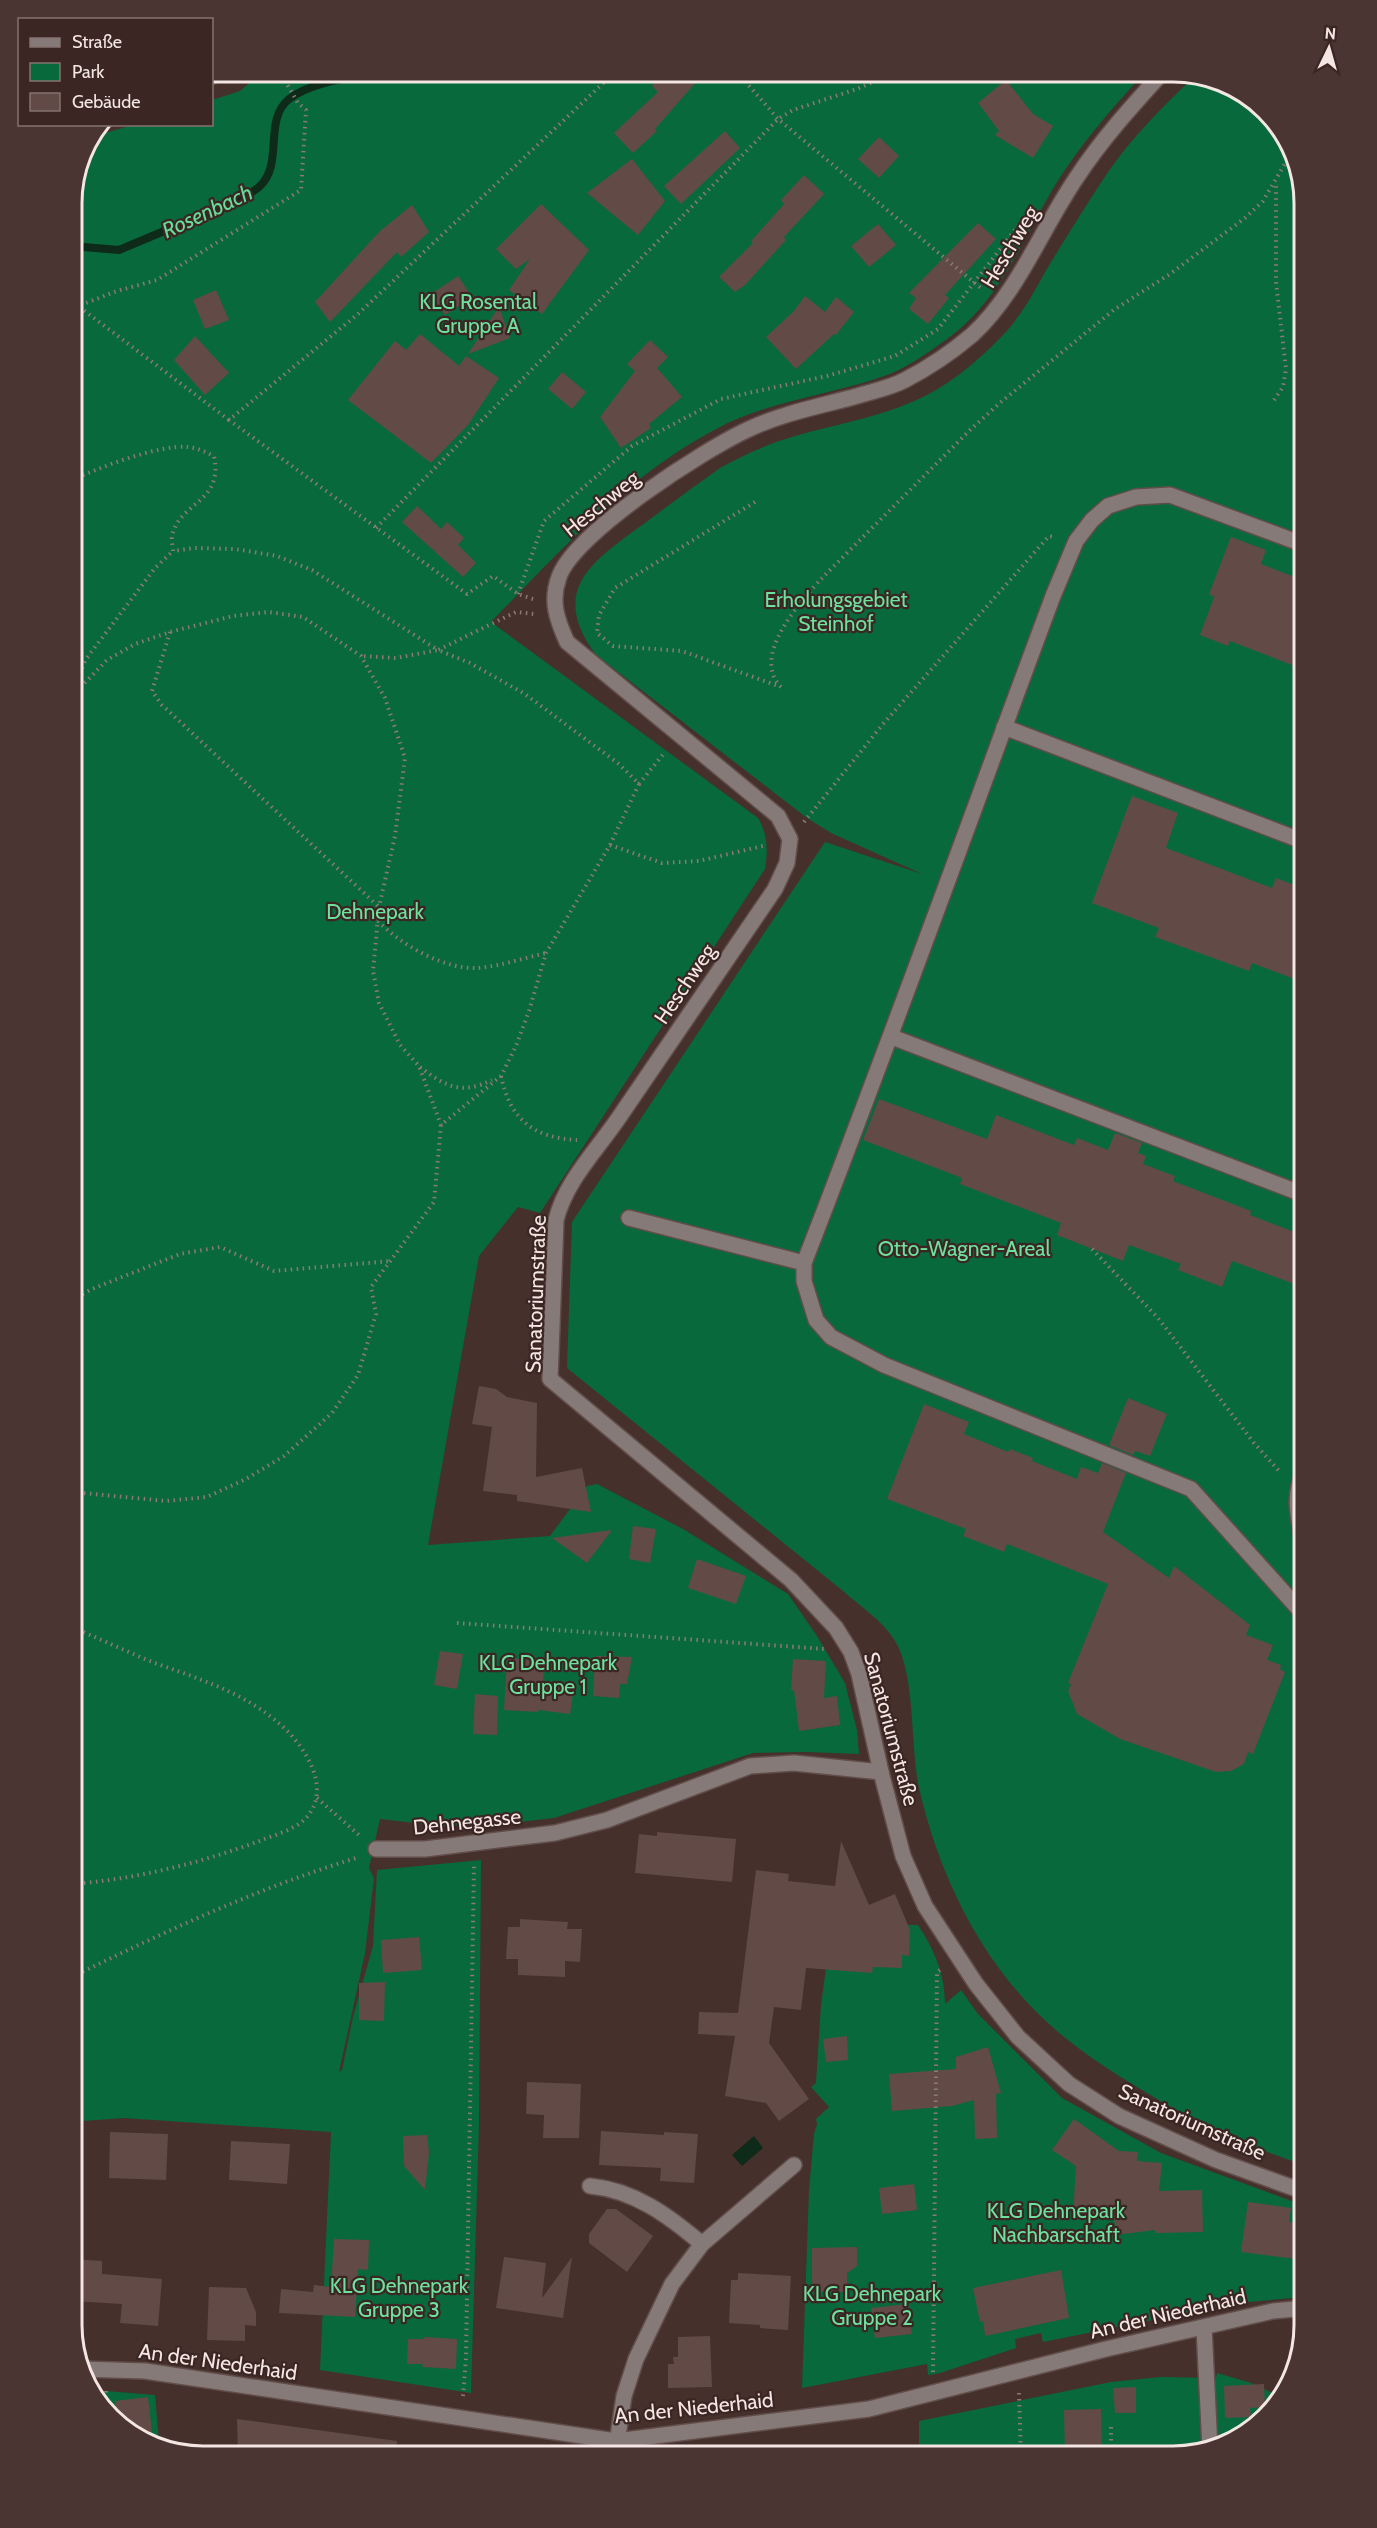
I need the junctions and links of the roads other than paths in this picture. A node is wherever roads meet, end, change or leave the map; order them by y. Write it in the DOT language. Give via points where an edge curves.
graph roads {
  1 [pos="1153,83"];
  2 [pos="1294,541"];
  3 [pos="1004,727"];
  4 [pos="1294,838"];
  5 [pos="892,1037"];
  6 [pos="603,1141"];
  7 [pos="1294,1191"];
  8 [pos="629,1218"];
  9 [pos="804,1263"];
  10 [pos="1294,1604"];
  11 [pos="881,1772"];
  12 [pos="376,1849"];
  13 [pos="794,2165"];
  14 [pos="590,2186"];
  15 [pos="1294,2188"];
  16 [pos="702,2244"];
  17 [pos="1294,2309"];
  18 [pos="1204,2327"];
  19 [pos="91,2369"];
  20 [pos="1209,2440"];
  21 [pos="600,2445"];
  22 [pos="616,2445"];
  23 [pos="633,2445"];
  1 -- 6 [label="street, Heschweg" via="1076,177 1000,304 954,350 904,381 750,428 711,450 607,521 575,551 558,577 555,612 567,642 778,816 790,839 787,863 775,889"];
  2 -- 3 [label="street" via="1170,495 1136,497 1108,506 1076,542"];
  3 -- 4 [label="street"];
  3 -- 5 [label="street"];
  5 -- 7 [label="street"];
  5 -- 9 [label="street"];
  6 -- 11 [label="street, Sanatoriumstraße" via="570,1186 556,1220 550,1379 791,1580 836,1628 851,1652"];
  8 -- 9 [label="street"];
  9 -- 10 [label="street" via="804,1281 816,1320 831,1337 884,1365 1191,1489"];
  11 -- 12 [label="street, Dehnegasse" via="795,1763 750,1766 607,1820 555,1833 425,1849"];
  11 -- 15 [label="street, Sanatoriumstraße" via="903,1856 925,1906 957,1958 1018,2037 1069,2084 1119,2116"];
  13 -- 16 [label="street"];
  14 -- 16 [label="street" via="623,2192 641,2201"];
  16 -- 22 [label="street" via="672,2284 636,2359 624,2396"];
  17 -- 18 [label="street, An der Niederhaid"];
  18 -- 20 [label="street"];
  18 -- 23 [label="street, An der Niederhaid" via="869,2409"];
  19 -- 21 [label="street, An der Niederhaid" via="145,2370"];
}
